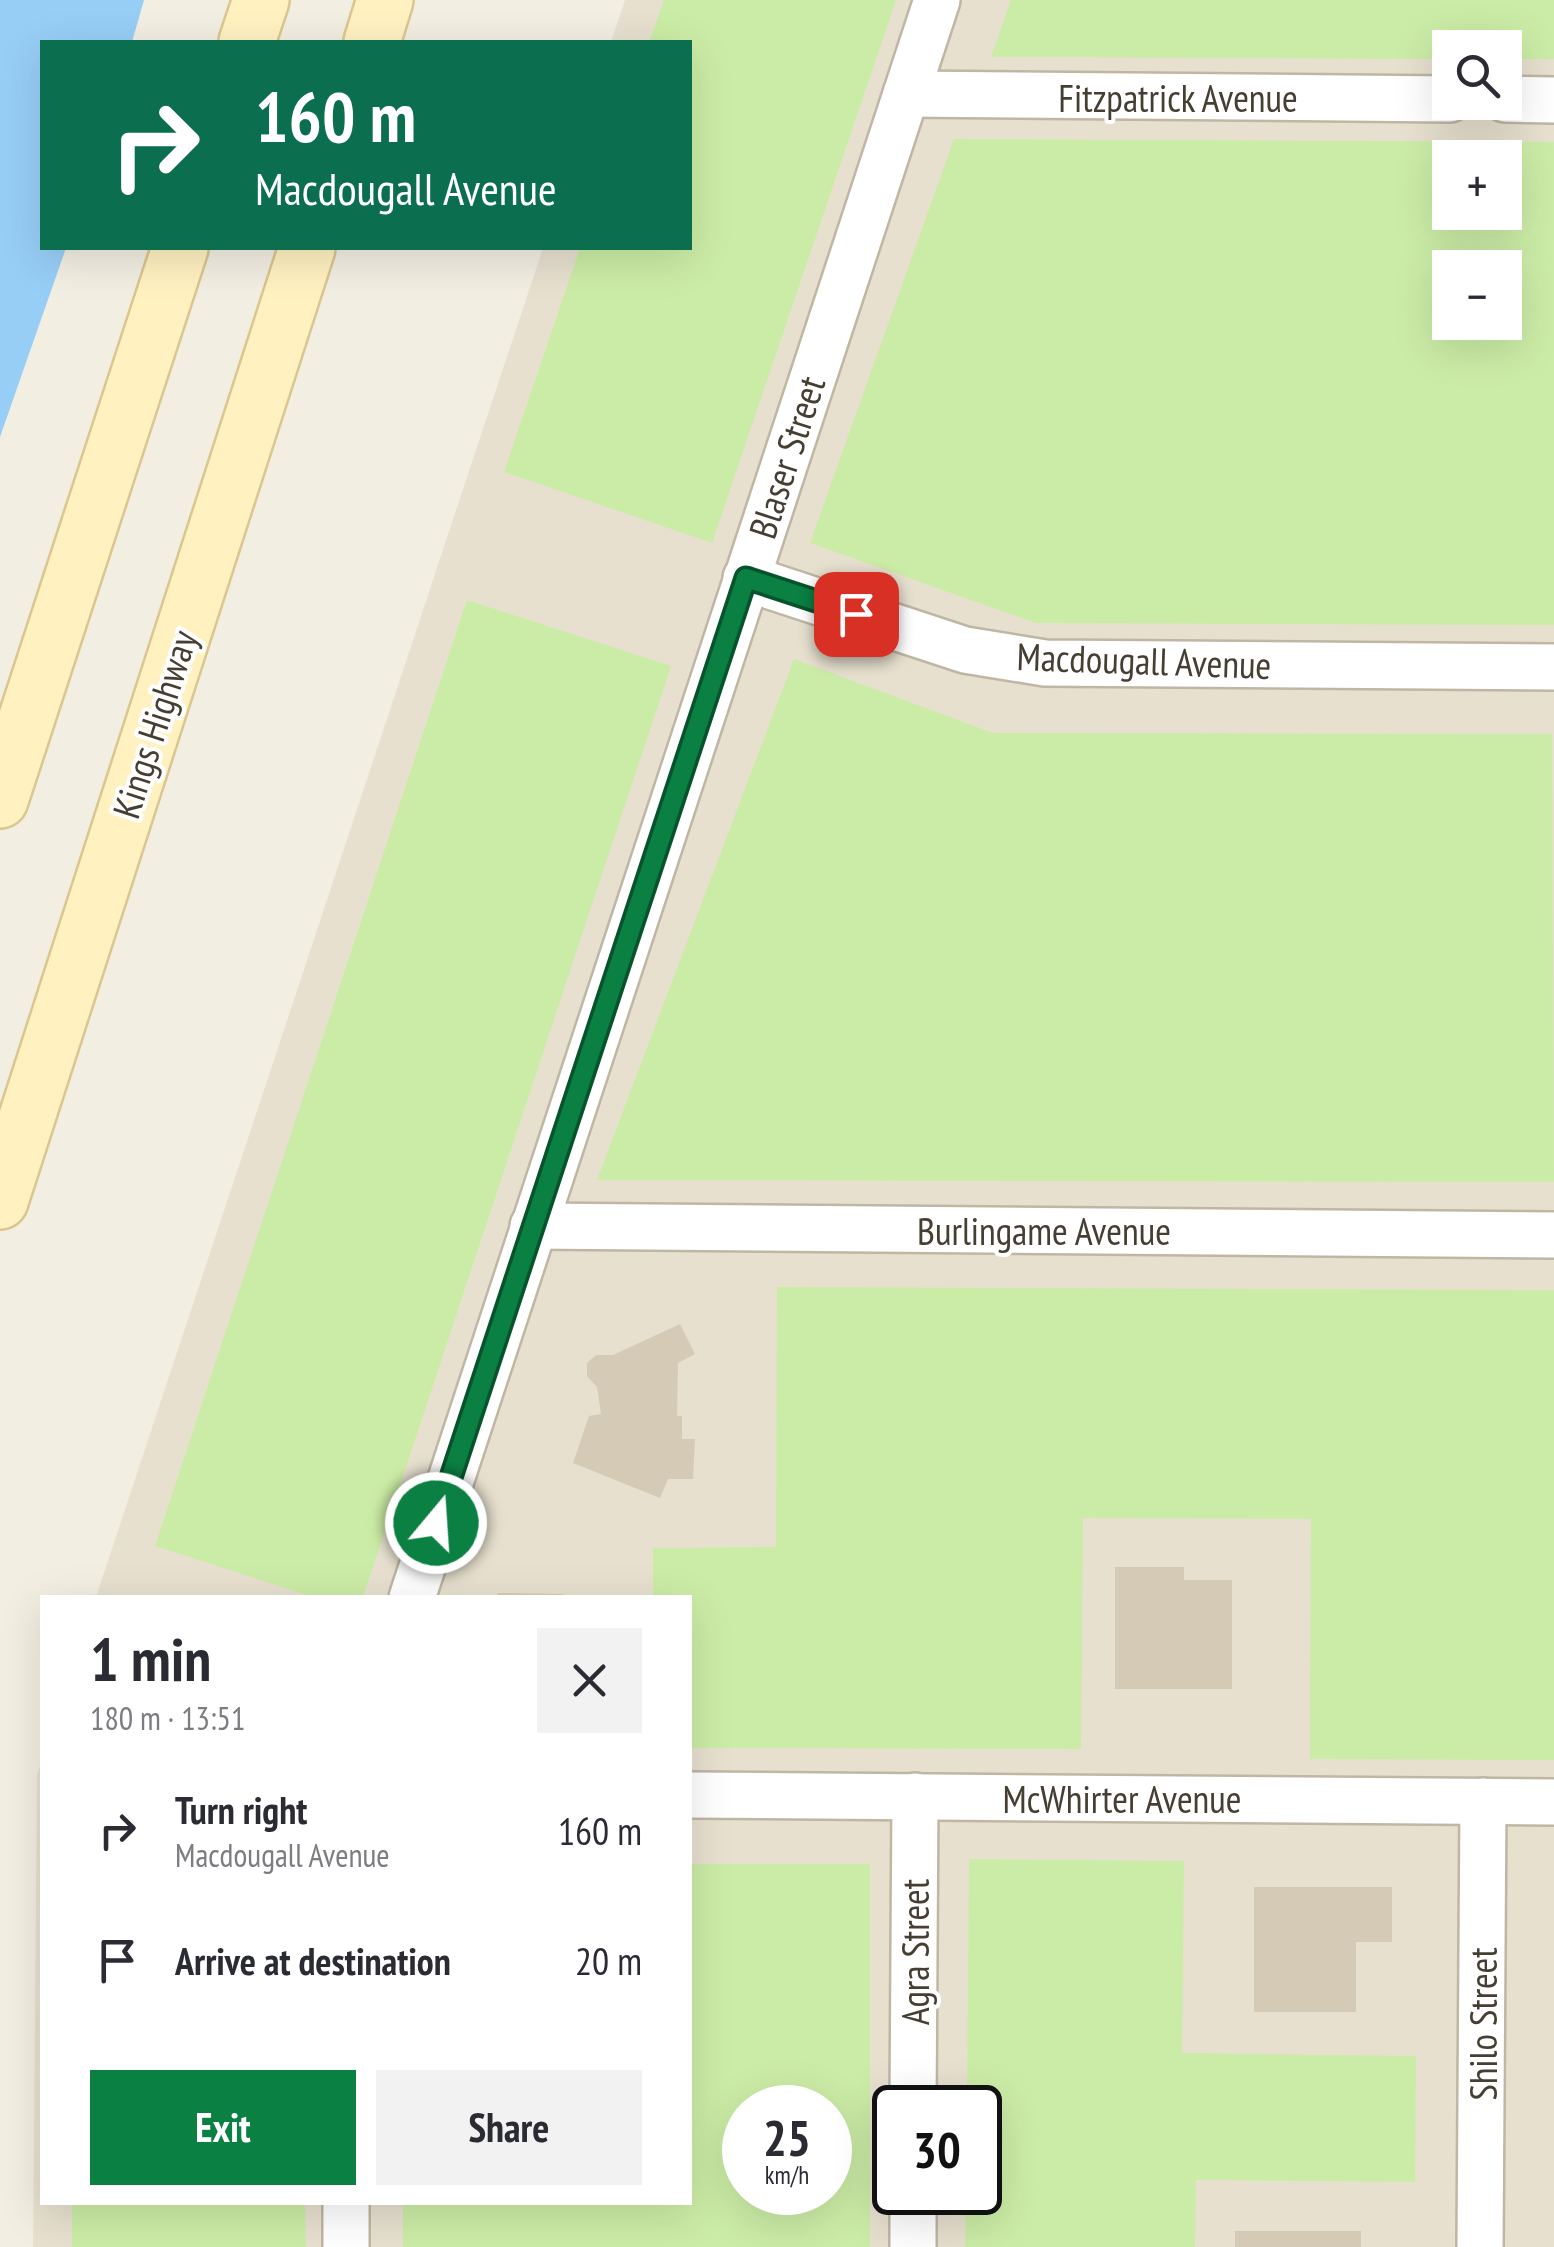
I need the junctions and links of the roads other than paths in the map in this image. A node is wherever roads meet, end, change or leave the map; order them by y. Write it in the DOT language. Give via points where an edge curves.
graph roads {
  1 [pos="261,0"];
  2 [pos="386,0"];
  3 [pos="937,0"];
  4 [pos="248,40"];
  5 [pos="373,40"];
  6 [pos="906,94"];
  7 [pos="1432,99"];
  8 [pos="1522,100"];
  9 [pos="1554,100"];
  10 [pos="179,250"];
  11 [pos="306,250"];
  12 [pos="746,578"];
  13 [pos="1554,667"];
  14 [pos="0,800"];
  15 [pos="0,1201"];
  16 [pos="533,1226"];
  17 [pos="1554,1235"];
  18 [pos="413,1595"];
  19 [pos="692,1794"];
  20 [pos="915,1796"];
  21 [pos="1483,1801"];
  22 [pos="1554,1802"];
  23 [pos="914,2085"];
  24 [pos="346,2205"];
  25 [pos="913,2215"];
  26 [pos="346,2247"];
  27 [pos="913,2247"];
  28 [pos="1480,2247"];
  1 -- 4 [label="main road"];
  2 -- 5 [label="main road"];
  3 -- 6 [label="street, Blaser Street"];
  6 -- 7 [label="street, Fitzpatrick Avenue"];
  6 -- 12 [label="street, Blaser Street"];
  8 -- 9 [label="street"];
  10 -- 14 [label="main road"];
  11 -- 15 [label="main road, Kings Highway"];
  12 -- 13 [label="street, Macdougall Avenue" via="965,650 1045,663"];
  12 -- 16 [label="street, Blaser Street"];
  16 -- 17 [label="street, Burlingame Avenue"];
  16 -- 18 [label="street, Blaser Street"];
  19 -- 20 [label="street, McWhirter Avenue"];
  20 -- 21 [label="street, McWhirter Avenue"];
  20 -- 23 [label="street, Agra Street"];
  21 -- 22 [label="street, McWhirter Avenue"];
  21 -- 28 [label="street, Shilo Street"];
  24 -- 26 [label="street"];
  25 -- 27 [label="street"];
}
